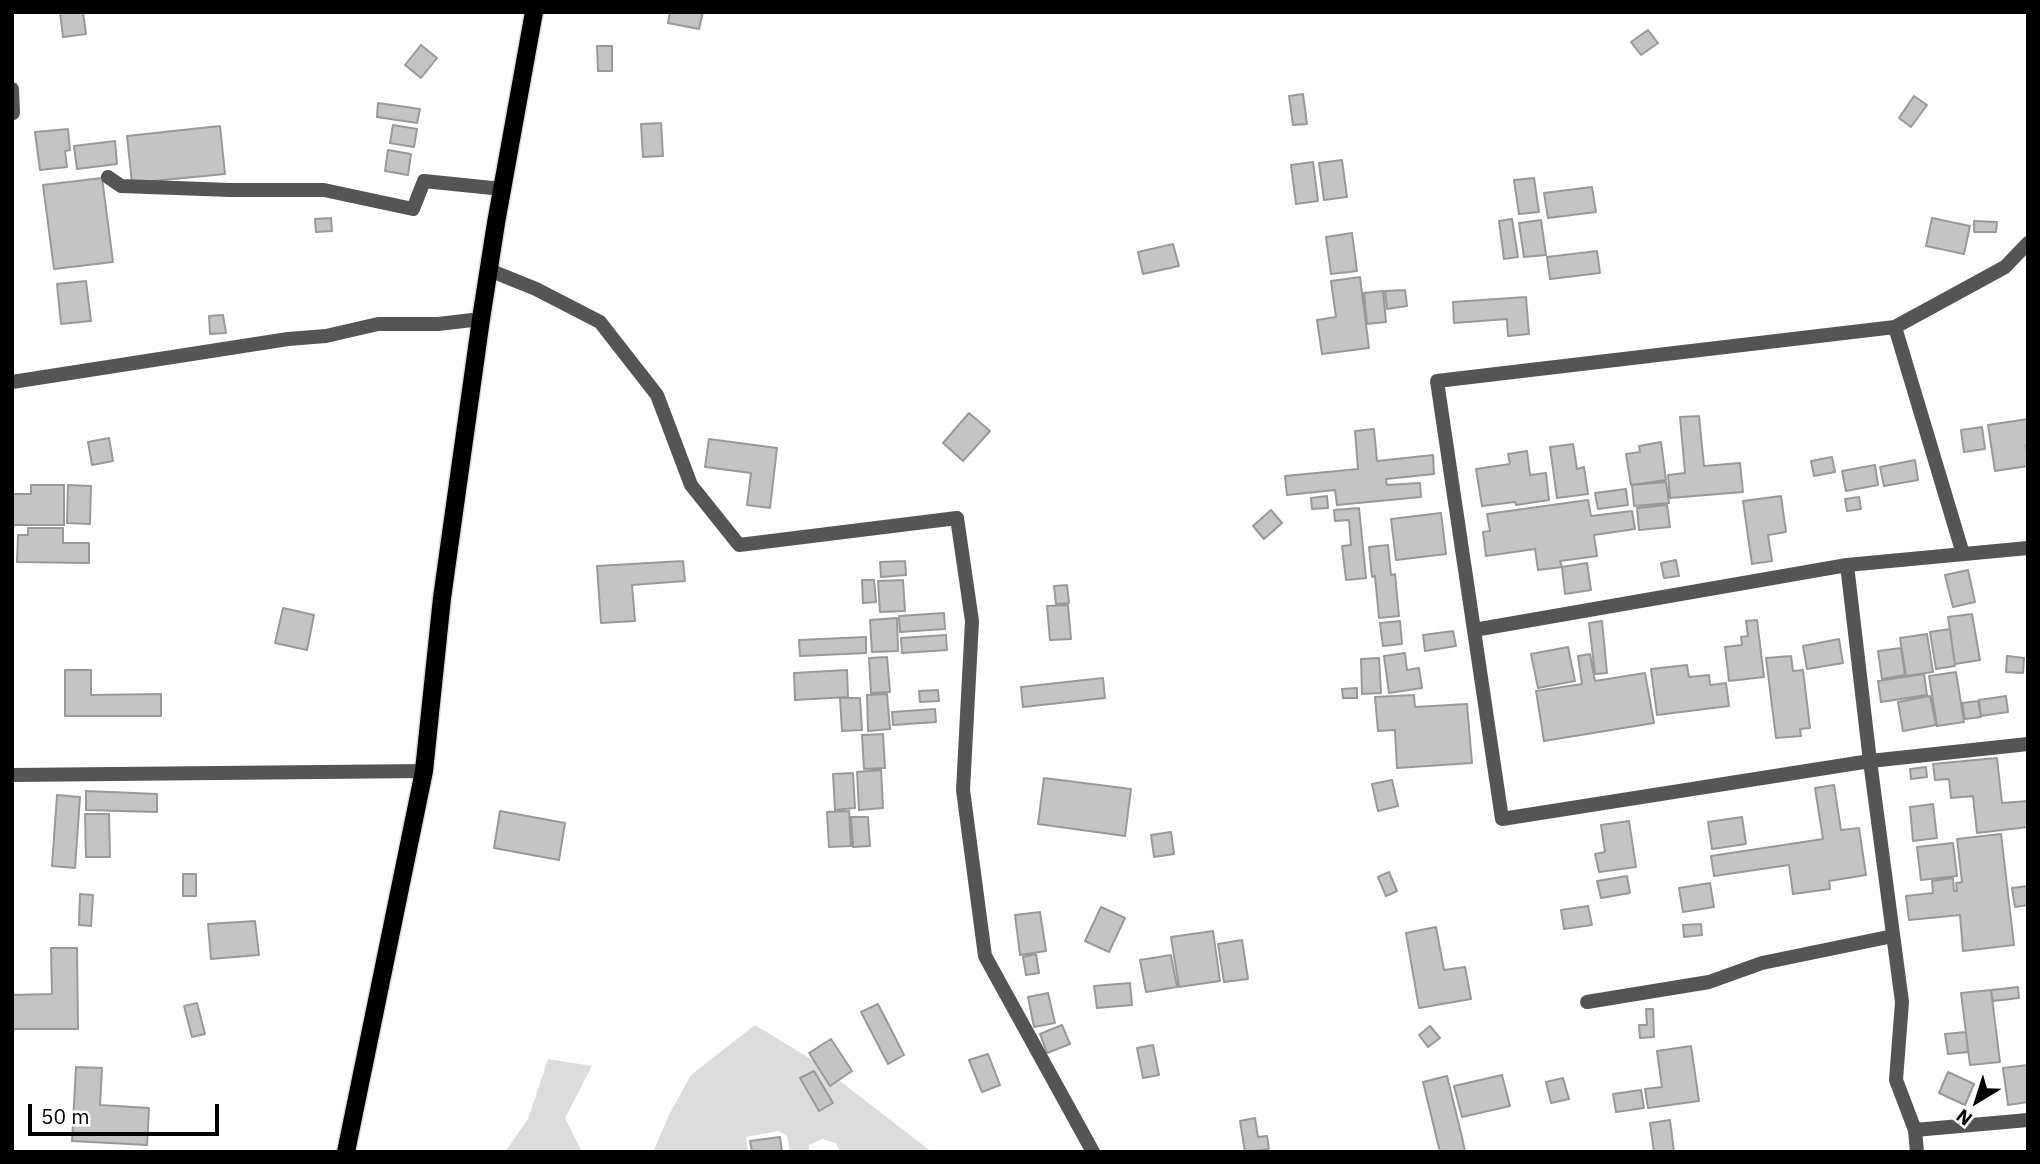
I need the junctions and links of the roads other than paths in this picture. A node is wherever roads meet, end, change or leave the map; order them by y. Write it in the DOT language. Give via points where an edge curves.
graph roads {
  1 [pos="534,12"];
  2 [pos="12,89"];
  3 [pos="13,115"];
  4 [pos="108,177"];
  5 [pos="502,189"];
  6 [pos="2028,243"];
  7 [pos="489,270"];
  8 [pos="481,319"];
  9 [pos="1895,327"];
  10 [pos="12,382"];
  11 [pos="2028,548"];
  12 [pos="1963,554"];
  13 [pos="1847,565"];
  14 [pos="1474,630"];
  15 [pos="2028,744"];
  16 [pos="1870,761"];
  17 [pos="424,771"];
  18 [pos="12,775"];
  19 [pos="1893,936"];
  20 [pos="1587,1002"];
  21 [pos="2028,1120"];
  22 [pos="1915,1130"];
  23 [pos="346,1152"];
  24 [pos="1093,1152"];
  25 [pos="1917,1152"];
  1 -- 5 [label="main road"];
  2 -- 3 [label="street"];
  4 -- 5 [label="street" via="121,186 324,190 414,209 424,181"];
  5 -- 7 [label="main road"];
  6 -- 9 [label="street" via="2005,267"];
  7 -- 8 [label="main road"];
  7 -- 24 [label="street" via="600,322 657,395 691,485 739,545 957,518 972,621 962,790 985,956"];
  8 -- 10 [label="street" via="378,324 326,336"];
  8 -- 17 [label="main road" via="442,598"];
  9 -- 12 [label="street"];
  9 -- 14 [label="street" via="1437,381"];
  11 -- 12 [label="street"];
  12 -- 13 [label="street"];
  13 -- 14 [label="street"];
  13 -- 16 [label="street"];
  14 -- 16 [label="street" via="1502,819"];
  15 -- 16 [label="street"];
  16 -- 19 [label="street"];
  17 -- 18 [label="street"];
  17 -- 23 [label="main road"];
  19 -- 20 [label="street" via="1762,963 1709,982"];
  19 -- 22 [label="street" via="1902,1002 1896,1080"];
  21 -- 22 [label="street"];
  22 -- 25 [label="street"];
}
